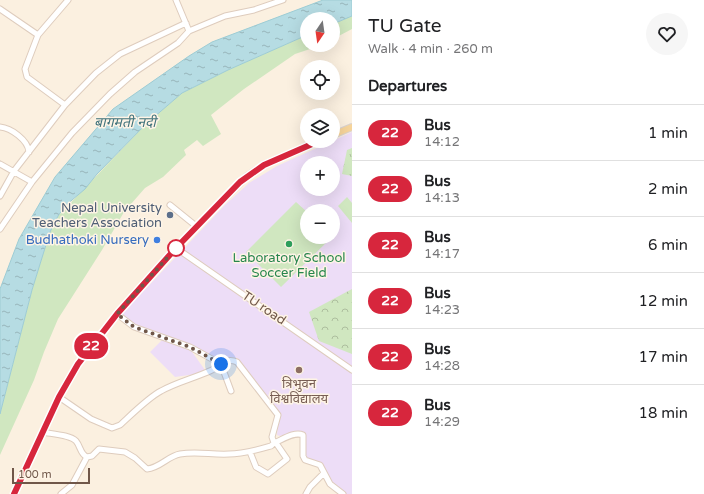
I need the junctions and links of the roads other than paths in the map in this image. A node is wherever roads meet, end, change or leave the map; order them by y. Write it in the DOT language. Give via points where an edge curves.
graph roads {
  1 [pos="68,0"];
  2 [pos="176,0"];
  3 [pos="283,0"];
  4 [pos="0,9"];
  5 [pos="186,24"];
  6 [pos="189,31"];
  7 [pos="38,35"];
  8 [pos="65,105"];
  9 [pos="0,127"];
  10 [pos="352,127"];
  11 [pos="340,132"];
  12 [pos="303,148"];
  13 [pos="29,152"];
  14 [pos="0,164"];
  15 [pos="14,171"];
  16 [pos="32,182"];
  17 [pos="0,196"];
  18 [pos="170,205"];
  19 [pos="2,222"];
  20 [pos="196,226"];
  21 [pos="0,229"];
  22 [pos="176,248"];
  23 [pos="117,314"];
  24 [pos="221,364"];
  25 [pos="352,370"];
  26 [pos="230,391"];
  27 [pos="59,397"];
  28 [pos="42,432"];
  29 [pos="275,443"];
  30 [pos="250,452"];
  31 [pos="87,457"];
  32 [pos="324,474"];
  33 [pos="14,494"];
  34 [pos="61,494"];
  35 [pos="306,494"];
  36 [pos="343,494"];
  1 -- 7 [label="street"];
  2 -- 5 [label="street"];
  3 -- 6 [label="street" via="254,10 224,16"];
  4 -- 7 [label="street"];
  5 -- 6 [label="street"];
  5 -- 8 [label="street" via="120,54 96,73"];
  6 -- 16 [label="street" via="178,43 135,72 110,94 72,133"];
  7 -- 8 [label="street" via="24,69 25,73"];
  8 -- 13 [label="street"];
  9 -- 13 [label="street" via="7,127 26,143"];
  10 -- 11 [label="main road"];
  12 -- 20 [label="main road" via="264,165 247,176"];
  13 -- 15 [label="street"];
  14 -- 15 [label="street"];
  15 -- 16 [label="street"];
  15 -- 17 [label="street"];
  16 -- 19 [label="street" via="14,210"];
  18 -- 20 [label="street"];
  19 -- 21 [label="street"];
  20 -- 22 [label="main road"];
  22 -- 23 [label="main road"];
  22 -- 25 [label="street, TU road"];
  23 -- 24 [label="street" via="134,327 190,347"];
  23 -- 27 [label="main road" via="78,364"];
  24 -- 26 [label="street"];
  24 -- 27 [label="street" via="159,392 120,425 112,428 91,419"];
  24 -- 29 [label="street" via="229,360 237,362 277,412 272,437"];
  27 -- 28 [label="main road"];
  28 -- 31 [label="street" via="72,438"];
  28 -- 33 [label="main road"];
  29 -- 30 [label="street"];
  29 -- 30 [label="street" via="287,459 268,474 256,467"];
  29 -- 32 [label="street" via="300,434 303,436 303,456 306,460 320,465"];
  30 -- 31 [label="street" via="177,454 157,467 147,469 125,452 99,449"];
  31 -- 34 [label="street" via="72,485"];
  32 -- 35 [label="street"];
  32 -- 36 [label="street" via="330,484"];
}
